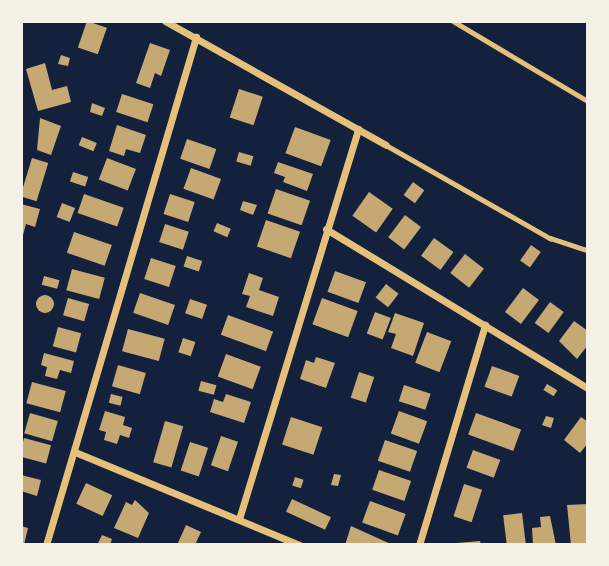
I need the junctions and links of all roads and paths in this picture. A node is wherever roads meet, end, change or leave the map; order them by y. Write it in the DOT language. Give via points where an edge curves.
graph roads {
  1 [pos="165,21"];
  2 [pos="453,21"];
  3 [pos="196,37"];
  4 [pos="588,101"];
  5 [pos="358,129"];
  6 [pos="386,145"];
  7 [pos="326,229"];
  8 [pos="588,250"];
  9 [pos="485,325"];
  10 [pos="588,388"];
  11 [pos="75,452"];
  12 [pos="239,519"];
  13 [pos="46,545"];
  14 [pos="300,545"];
  15 [pos="419,545"];
  1 -- 3 [label="street"];
  2 -- 4 [label="lane"];
  3 -- 5 [label="street"];
  3 -- 11 [label="street"];
  5 -- 6 [label="street"];
  5 -- 7 [label="street"];
  6 -- 8 [label="lane" via="550,238"];
  7 -- 9 [label="street"];
  7 -- 12 [label="street"];
  9 -- 10 [label="street"];
  9 -- 15 [label="street"];
  11 -- 12 [label="street"];
  11 -- 13 [label="street"];
  12 -- 14 [label="street"];
}
